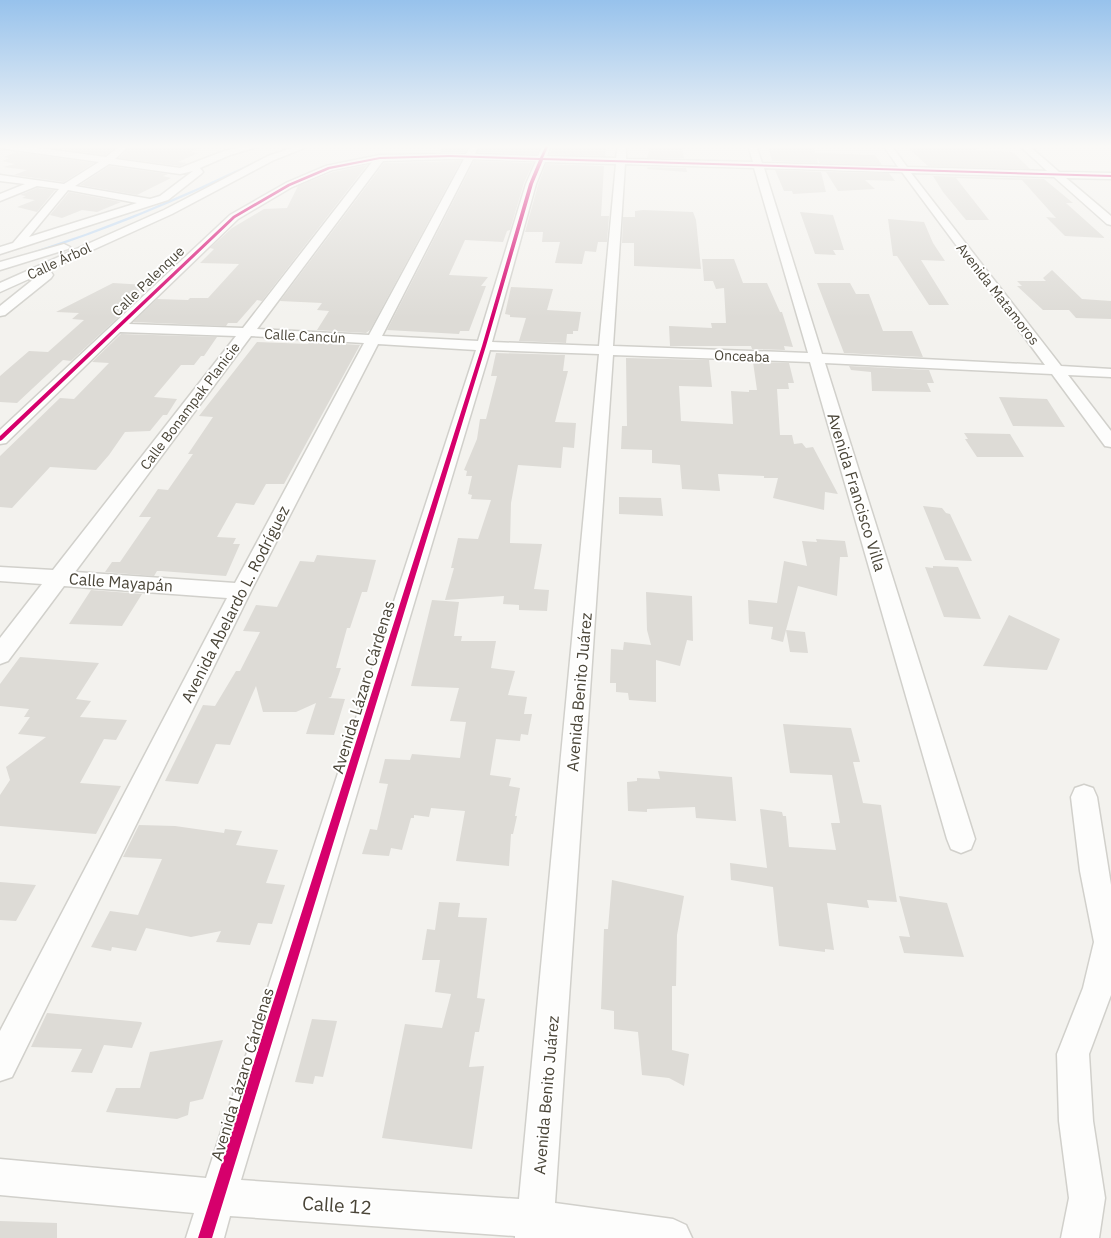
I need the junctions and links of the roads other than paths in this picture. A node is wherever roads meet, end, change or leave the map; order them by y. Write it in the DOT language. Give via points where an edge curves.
graph roads {
  1 [pos="53,203"];
  2 [pos="148,203"];
  3 [pos="187,203"];
  4 [pos="258,203"];
  5 [pos="349,203"];
  6 [pos="444,203"];
  7 [pos="526,203"];
  8 [pos="618,203"];
  9 [pos="770,203"];
  10 [pos="928,203"];
  11 [pos="1089,203"];
  12 [pos="1111,222"];
  13 [pos="113,237"];
  14 [pos="17,245"];
  15 [pos="0,252"];
  16 [pos="76,252"];
  17 [pos="0,266"];
  18 [pos="0,288"];
  19 [pos="0,312"];
  20 [pos="117,328"];
  21 [pos="246,332"];
  22 [pos="372,340"];
  23 [pos="484,346"];
  24 [pos="607,351"];
  25 [pos="817,358"];
  26 [pos="1058,370"];
  27 [pos="1111,373"];
  28 [pos="0,439"];
  29 [pos="1111,442"];
  30 [pos="0,574"];
  31 [pos="60,577"];
  32 [pos="241,591"];
  33 [pos="0,654"];
  34 [pos="1084,797"];
  35 [pos="961,839"];
  36 [pos="0,1066"];
  37 [pos="0,1177"];
  38 [pos="218,1197"];
  39 [pos="535,1229"];
  40 [pos="205,1238"];
  41 [pos="673,1238"];
  42 [pos="1080,1238"];
  1 -- 14 [label="street"];
  2 -- 14 [label="street"];
  3 -- 13 [label="street, Calle Árbol"];
  4 -- 20 [label="street, Calle Palenque" via="234,217"];
  5 -- 21 [label="street, Calle Bonampak Planicie"];
  6 -- 22 [label="street, Avenida Abelardo L. Rodríguez"];
  7 -- 23 [label="street, Avenida Lázaro Cárdenas"];
  8 -- 24 [label="street, Avenida Benito Juárez"];
  9 -- 25 [label="street, Avenida Francisco Villa"];
  10 -- 26 [label="street, Avenida Matamoros"];
  11 -- 12 [label="street"];
  13 -- 16 [label="street, Calle Árbol"];
  13 -- 17 [label="street" via="47,251"];
  14 -- 15 [label="street"];
  16 -- 18 [label="street, Calle Árbol"];
  16 -- 19 [label="street"];
  20 -- 21 [label="street, Calle Cancún"];
  20 -- 28 [label="street, Calle Palenque"];
  21 -- 22 [label="street, Calle Cancún"];
  21 -- 31 [label="street, Calle Bonampak Planicie"];
  22 -- 23 [label="street, Onceaba"];
  22 -- 32 [label="street, Avenida Abelardo L. Rodríguez"];
  23 -- 24 [label="street, Onceaba"];
  23 -- 38 [label="street, Avenida Lázaro Cárdenas"];
  24 -- 25 [label="street, Onceaba"];
  24 -- 39 [label="street, Avenida Benito Juárez"];
  25 -- 26 [label="street, Onceaba"];
  25 -- 35 [label="street, Avenida Francisco Villa"];
  26 -- 27 [label="street, Onceaba"];
  26 -- 29 [label="street, Avenida Matamoros"];
  30 -- 31 [label="street, Calle Mayapán"];
  31 -- 32 [label="street, Calle Mayapán"];
  31 -- 33 [label="street, Calle Bonampak Planicie"];
  32 -- 36 [label="street, Avenida Abelardo L. Rodríguez"];
  34 -- 42 [label="street" via="1094,871 1109,942 1098,988 1073,1054 1076,1121 1088,1198"];
  37 -- 38 [label="street, Calle 12"];
  38 -- 39 [label="street, Calle 12"];
  38 -- 40 [label="street, Avenida Lázaro Cárdenas"];
  39 -- 41 [label="street, Calle 12"];
}
